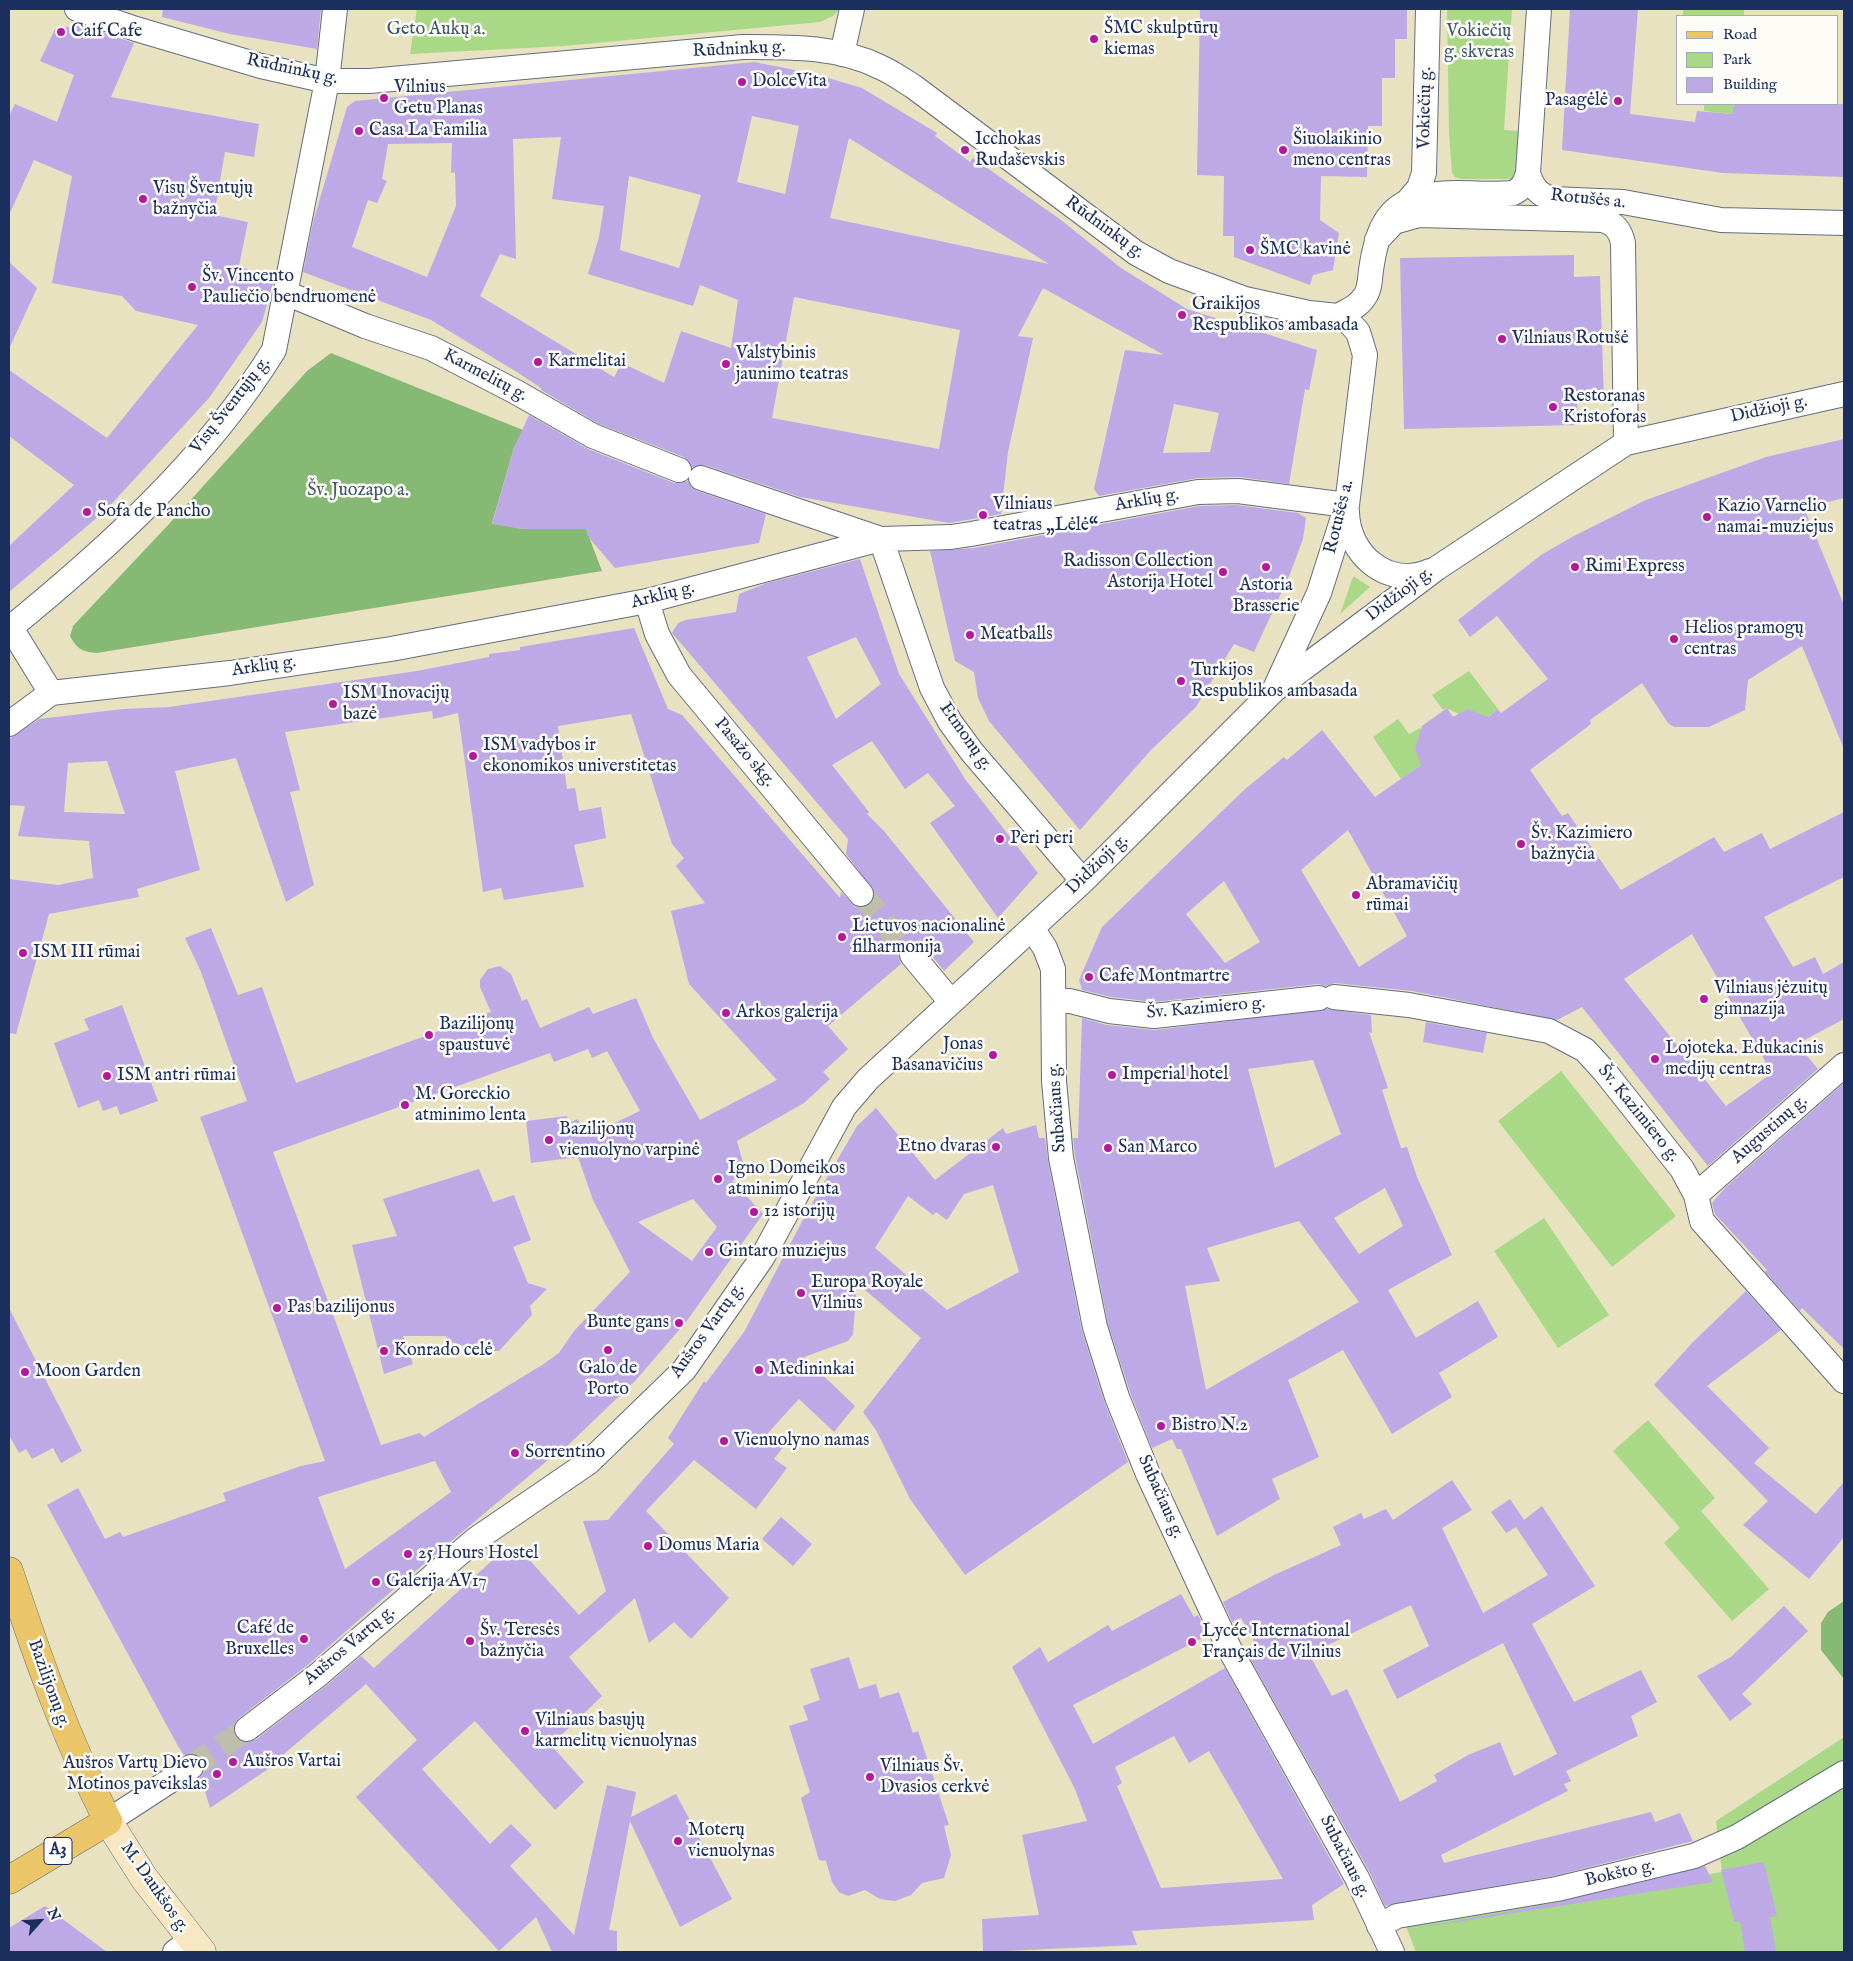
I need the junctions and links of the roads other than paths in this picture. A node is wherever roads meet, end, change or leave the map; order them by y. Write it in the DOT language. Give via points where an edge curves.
graph roads {
  1 [pos="77,9"];
  2 [pos="335,9"];
  3 [pos="852,9"];
  4 [pos="1428,9"];
  5 [pos="1539,9"];
  6 [pos="842,54"];
  7 [pos="326,81"];
  8 [pos="1528,173"];
  9 [pos="1407,202"];
  10 [pos="1844,223"];
  11 [pos="1377,240"];
  12 [pos="286,293"];
  13 [pos="1338,316"];
  14 [pos="1844,394"];
  15 [pos="1626,443"];
  16 [pos="1347,505"];
  17 [pos="881,539"];
  18 [pos="1437,568"];
  19 [pos="647,601"];
  20 [pos="10,628"];
  21 [pos="1274,690"];
  22 [pos="52,693"];
  23 [pos="9,724"];
  24 [pos="1083,881"];
  25 [pos="861,894"];
  26 [pos="1032,928"];
  27 [pos="912,955"];
  28 [pos="951,1002"];
  29 [pos="1054,1002"];
  30 [pos="1844,1065"];
  31 [pos="1696,1195"];
  32 [pos="1844,1381"];
  33 [pos="9,1571"];
  34 [pos="247,1728"];
  35 [pos="191,1767"];
  36 [pos="1844,1773"];
  37 [pos="108,1821"];
  38 [pos="9,1880"];
  39 [pos="1379,1926"];
  40 [pos="189,1948"];
  41 [pos="1392,1952"];
  1 -- 7 [label="street, Rūdninkų g." via="262,66"];
  2 -- 7 [label="street, Visų Šventųjų g."];
  3 -- 6 [label="street"];
  4 -- 9 [label="street, Vokiečių g." via="1424,173"];
  5 -- 8 [label="street"];
  6 -- 7 [label="street, Rūdninkų g." via="795,47 743,47 370,81"];
  6 -- 13 [label="street, Rūdninkų g." via="880,66 914,87 1136,253 1168,271 1245,299"];
  7 -- 12 [label="street, Visų Šventųjų g."];
  8 -- 9 [label="street, Rotušės a." via="1525,183 1513,193 1438,194"];
  8 -- 10 [label="street, Rotušės a." via="1536,190 1552,199 1623,202 1721,220"];
  9 -- 11 [label="street, Rotušės a." via="1392,211"];
  11 -- 13 [label="street, Rotušės a." via="1366,294 1356,307"];
  11 -- 15 [label="street, Rotušės a." via="1394,222 1419,215 1603,220 1618,229 1624,243"];
  12 -- 17 [label="street, Karmelitų g." via="364,326 431,348 593,436 690,474"];
  12 -- 20 [label="street, Visų Šventųjų g." via="274,350 254,383 172,480 102,550"];
  13 -- 16 [label="street, Rotušės a." via="1346,319 1358,332 1365,356"];
  14 -- 15 [label="street, Didžioji g."];
  15 -- 18 [label="street, Didžioji g."];
  16 -- 17 [label="street, Arklių g." via="1238,491 1198,492 952,537"];
  16 -- 18 [label="street" via="1350,537 1369,562 1399,575 1415,575"];
  16 -- 21 [label="street, Rotušės a." via="1319,593"];
  17 -- 19 [label="street, Arklių g."];
  17 -- 24 [label="street, Etmonų g." via="932,688 950,722"];
  18 -- 21 [label="street, Didžioji g."];
  19 -- 22 [label="street, Arklių g." via="391,649"];
  19 -- 25 [label="street, Pasažo skg." via="657,634 679,675"];
  20 -- 22 [label="street"];
  21 -- 24 [label="street, Didžioji g."];
  22 -- 23 [label="street"];
  24 -- 26 [label="street, Didžioji g."];
  26 -- 28 [label="street, Aušros Vartų g."];
  26 -- 29 [label="street" via="1053,968"];
  27 -- 28 [label="street"];
  28 -- 34 [label="street, Aušros Vartų g." via="868,1079 844,1107 762,1258 684,1370 588,1462 475,1540 318,1675"];
  29 -- 31 [label="street, Šv. Kazimiero g." via="1070,1001 1109,1011 1154,1016 1326,998 1409,1005 1549,1031 1585,1050 1605,1072 1682,1169"];
  29 -- 39 [label="street, Subačiaus g." via="1054,1080 1061,1158 1096,1327 1117,1397 1148,1474 1230,1648 1348,1861"];
  30 -- 31 [label="street, Augustinų g."];
  31 -- 32 [label="street, Šv. Kazimiero g." via="1702,1221"];
  33 -- 37 [label="main road, Bazilijonų g." via="55,1705 78,1762"];
  35 -- 37 [label="street"];
  36 -- 39 [label="street, Bokšto g." via="1737,1837 1694,1856 1557,1889 1397,1916"];
  37 -- 38 [label="main road, A3"];
  37 -- 40 [label="main road, M. Daukšos g."];
  39 -- 41 [label="street, Subačiaus g."];
}
